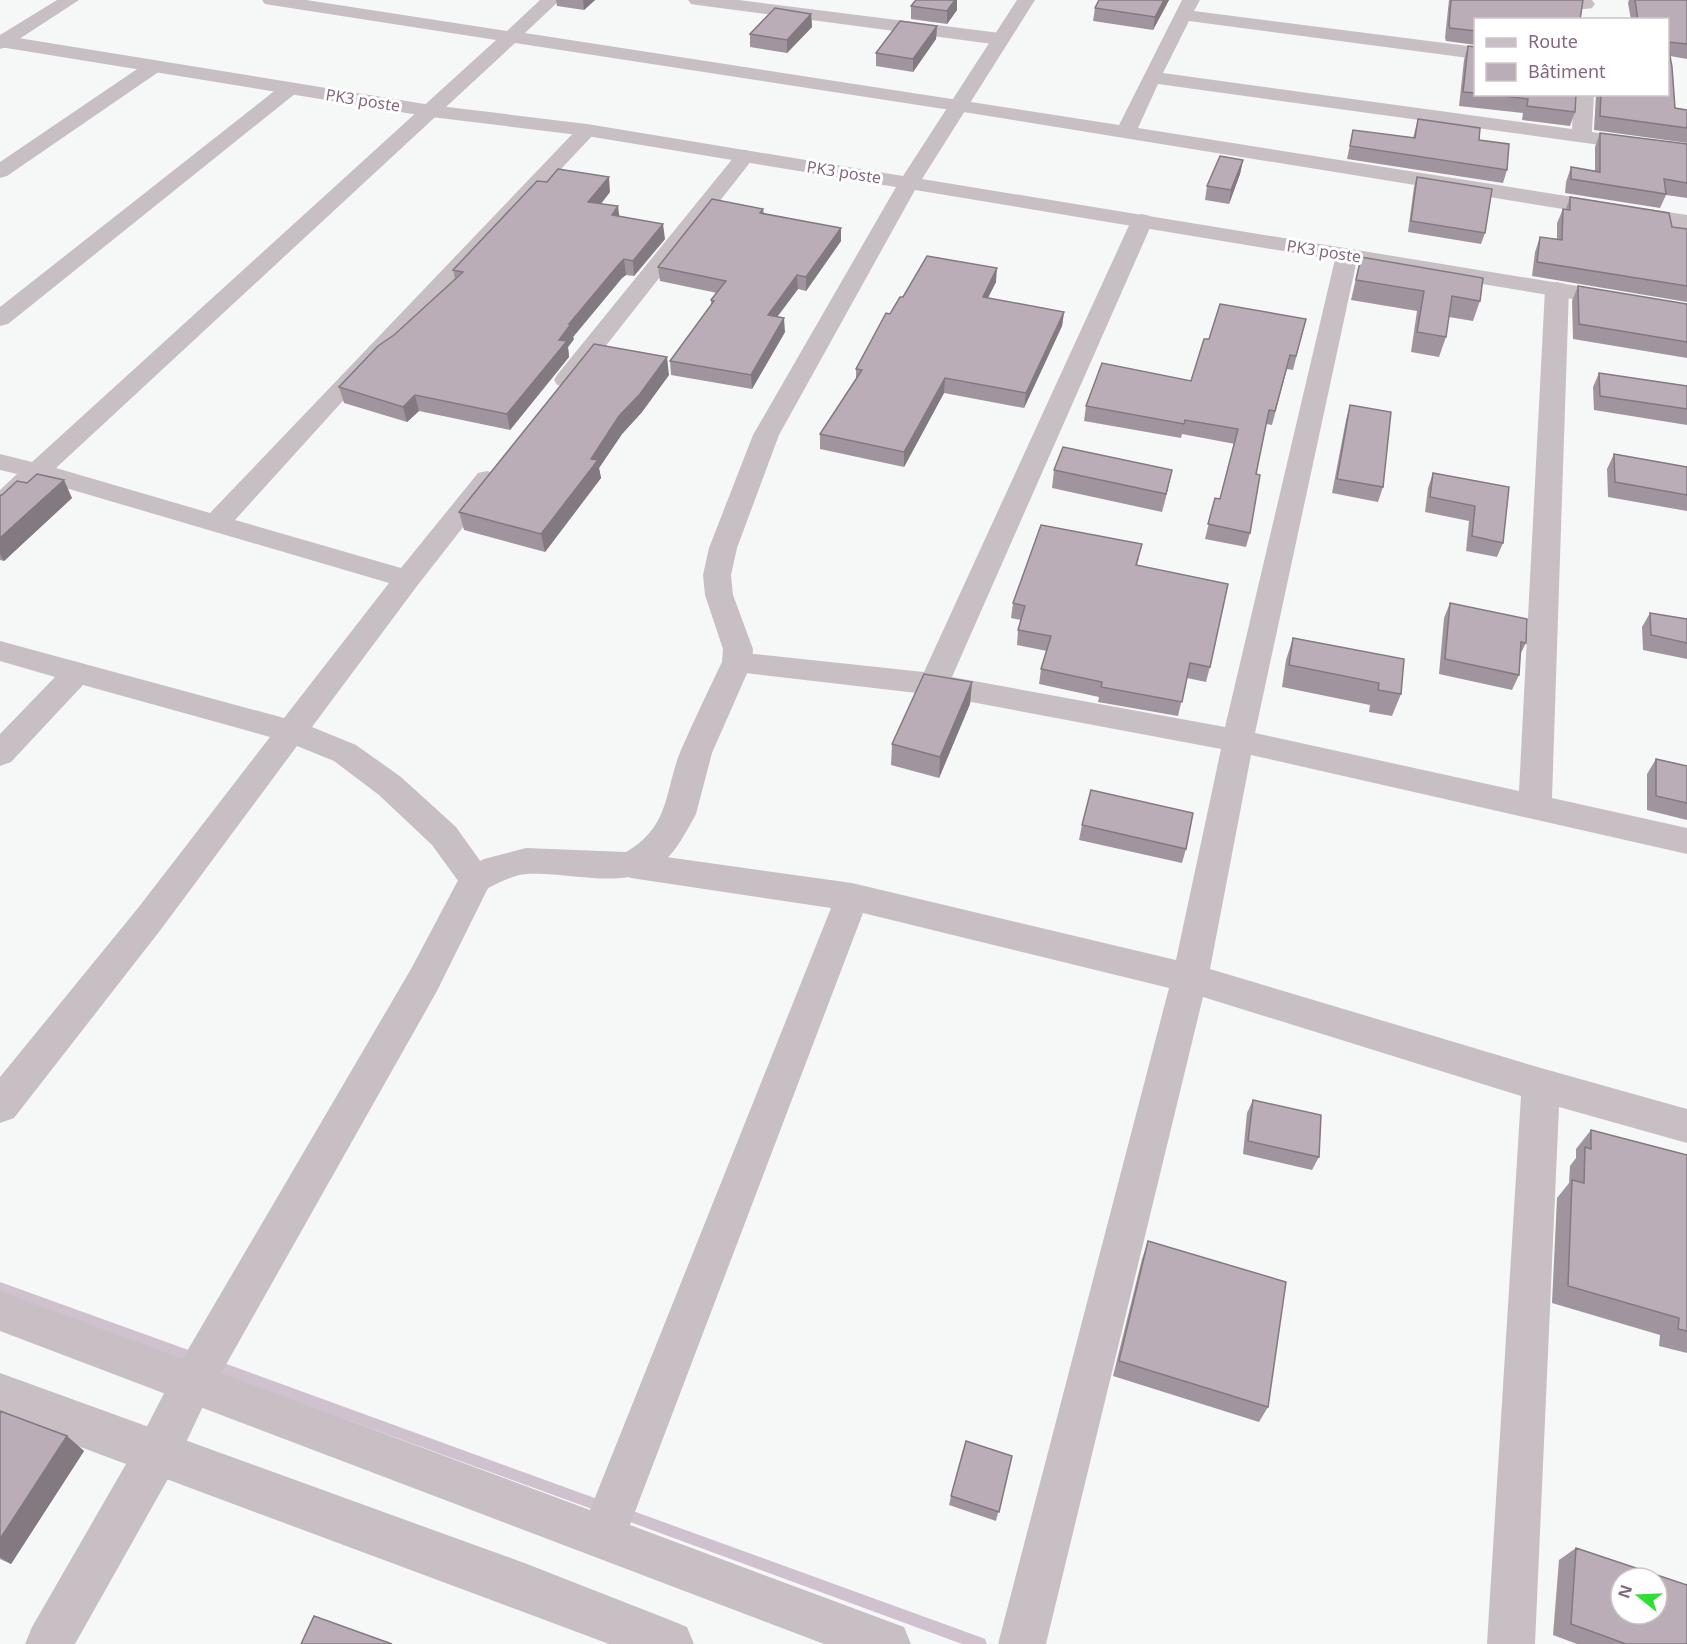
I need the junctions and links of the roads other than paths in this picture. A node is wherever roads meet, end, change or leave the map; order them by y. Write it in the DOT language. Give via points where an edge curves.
graph roads {
  1 [pos="70,0"];
  2 [pos="271,0"];
  3 [pos="551,0"];
  4 [pos="697,0"];
  5 [pos="1026,0"];
  6 [pos="1552,0"];
  7 [pos="1187,8"];
  8 [pos="1586,8"];
  9 [pos="511,36"];
  10 [pos="1000,39"];
  11 [pos="1,42"];
  12 [pos="1474,53"];
  13 [pos="153,67"];
  14 [pos="1151,77"];
  15 [pos="289,88"];
  16 [pos="1584,96"];
  17 [pos="957,105"];
  18 [pos="431,111"];
  19 [pos="587,130"];
  20 [pos="1125,133"];
  21 [pos="1582,136"];
  22 [pos="1687,151"];
  23 [pos="744,156"];
  24 [pos="0,172"];
  25 [pos="909,183"];
  26 [pos="1142,221"];
  27 [pos="1687,222"];
  28 [pos="1347,255"];
  29 [pos="1557,289"];
  30 [pos="1687,310"];
  31 [pos="0,319"];
  32 [pos="551,398"];
  33 [pos="507,453"];
  34 [pos="0,462"];
  35 [pos="37,471"];
  36 [pos="0,505"];
  37 [pos="216,524"];
  38 [pos="407,579"];
  39 [pos="0,651"];
  40 [pos="737,662"];
  41 [pos="78,671"];
  42 [pos="934,684"];
  43 [pos="293,732"];
  44 [pos="1238,741"];
  45 [pos="0,754"];
  46 [pos="1535,807"];
  47 [pos="1687,841"];
  48 [pos="631,865"];
  49 [pos="476,879"];
  50 [pos="852,897"];
  51 [pos="1190,978"];
  52 [pos="1541,1085"];
  53 [pos="0,1106"];
  54 [pos="1687,1126"];
  55 [pos="0,1311"];
  56 [pos="191,1385"];
  57 [pos="0,1395"];
  58 [pos="157,1454"];
  59 [pos="603,1536"];
  60 [pos="49,1644"];
  61 [pos="670,1644"];
  62 [pos="887,1644"];
  63 [pos="1022,1644"];
  64 [pos="1511,1644"];
  1 -- 11 [label="street"];
  2 -- 9 [label="street"];
  3 -- 9 [label="street"];
  4 -- 10 [label="street"];
  5 -- 10 [label="street"];
  6 -- 8 [label="street"];
  7 -- 12 [label="street"];
  7 -- 14 [label="street"];
  9 -- 17 [label="street"];
  9 -- 18 [label="street"];
  10 -- 17 [label="street"];
  11 -- 13 [label="street, PK3 poste"];
  13 -- 15 [label="street, PK3 poste"];
  13 -- 24 [label="street"];
  14 -- 20 [label="street"];
  14 -- 21 [label="street"];
  15 -- 18 [label="street, PK3 poste"];
  15 -- 31 [label="street"];
  16 -- 21 [label="street"];
  17 -- 20 [label="street"];
  17 -- 25 [label="street"];
  18 -- 19 [label="street, PK3 poste"];
  18 -- 35 [label="street"];
  19 -- 23 [label="street, PK3 poste"];
  19 -- 37 [label="street"];
  20 -- 27 [label="street"];
  21 -- 22 [label="street"];
  23 -- 25 [label="street, PK3 poste"];
  23 -- 32 [label="street"];
  25 -- 26 [label="street, PK3 poste"];
  25 -- 40 [label="street" via="766,435 723,548 717,575 719,595 735,638"];
  26 -- 28 [label="street, PK3 poste"];
  26 -- 42 [label="street"];
  28 -- 29 [label="street, PK3 poste"];
  28 -- 44 [label="street"];
  29 -- 30 [label="street, PK3 poste"];
  29 -- 46 [label="street"];
  33 -- 38 [label="street"];
  34 -- 35 [label="street"];
  35 -- 36 [label="street"];
  35 -- 37 [label="street"];
  37 -- 38 [label="street"];
  38 -- 43 [label="street"];
  39 -- 41 [label="street"];
  40 -- 42 [label="street"];
  40 -- 48 [label="street" via="696,753 680,814 650,854"];
  41 -- 43 [label="street"];
  41 -- 45 [label="street"];
  42 -- 44 [label="street"];
  43 -- 49 [label="street" via="345,753 390,786 444,836"];
  43 -- 53 [label="street"];
  44 -- 46 [label="street"];
  44 -- 51 [label="street"];
  46 -- 47 [label="street"];
  48 -- 49 [label="street" via="526,861 496,868"];
  48 -- 50 [label="street"];
  49 -- 56 [label="street" via="424,980"];
  50 -- 51 [label="street"];
  50 -- 59 [label="street"];
  51 -- 52 [label="street"];
  51 -- 63 [label="street"];
  52 -- 54 [label="street"];
  52 -- 64 [label="street"];
  55 -- 56 [label="street"];
  56 -- 58 [label="street"];
  56 -- 59 [label="street"];
  57 -- 58 [label="street"];
  58 -- 60 [label="street"];
  58 -- 61 [label="street"];
  59 -- 62 [label="street"];
}
